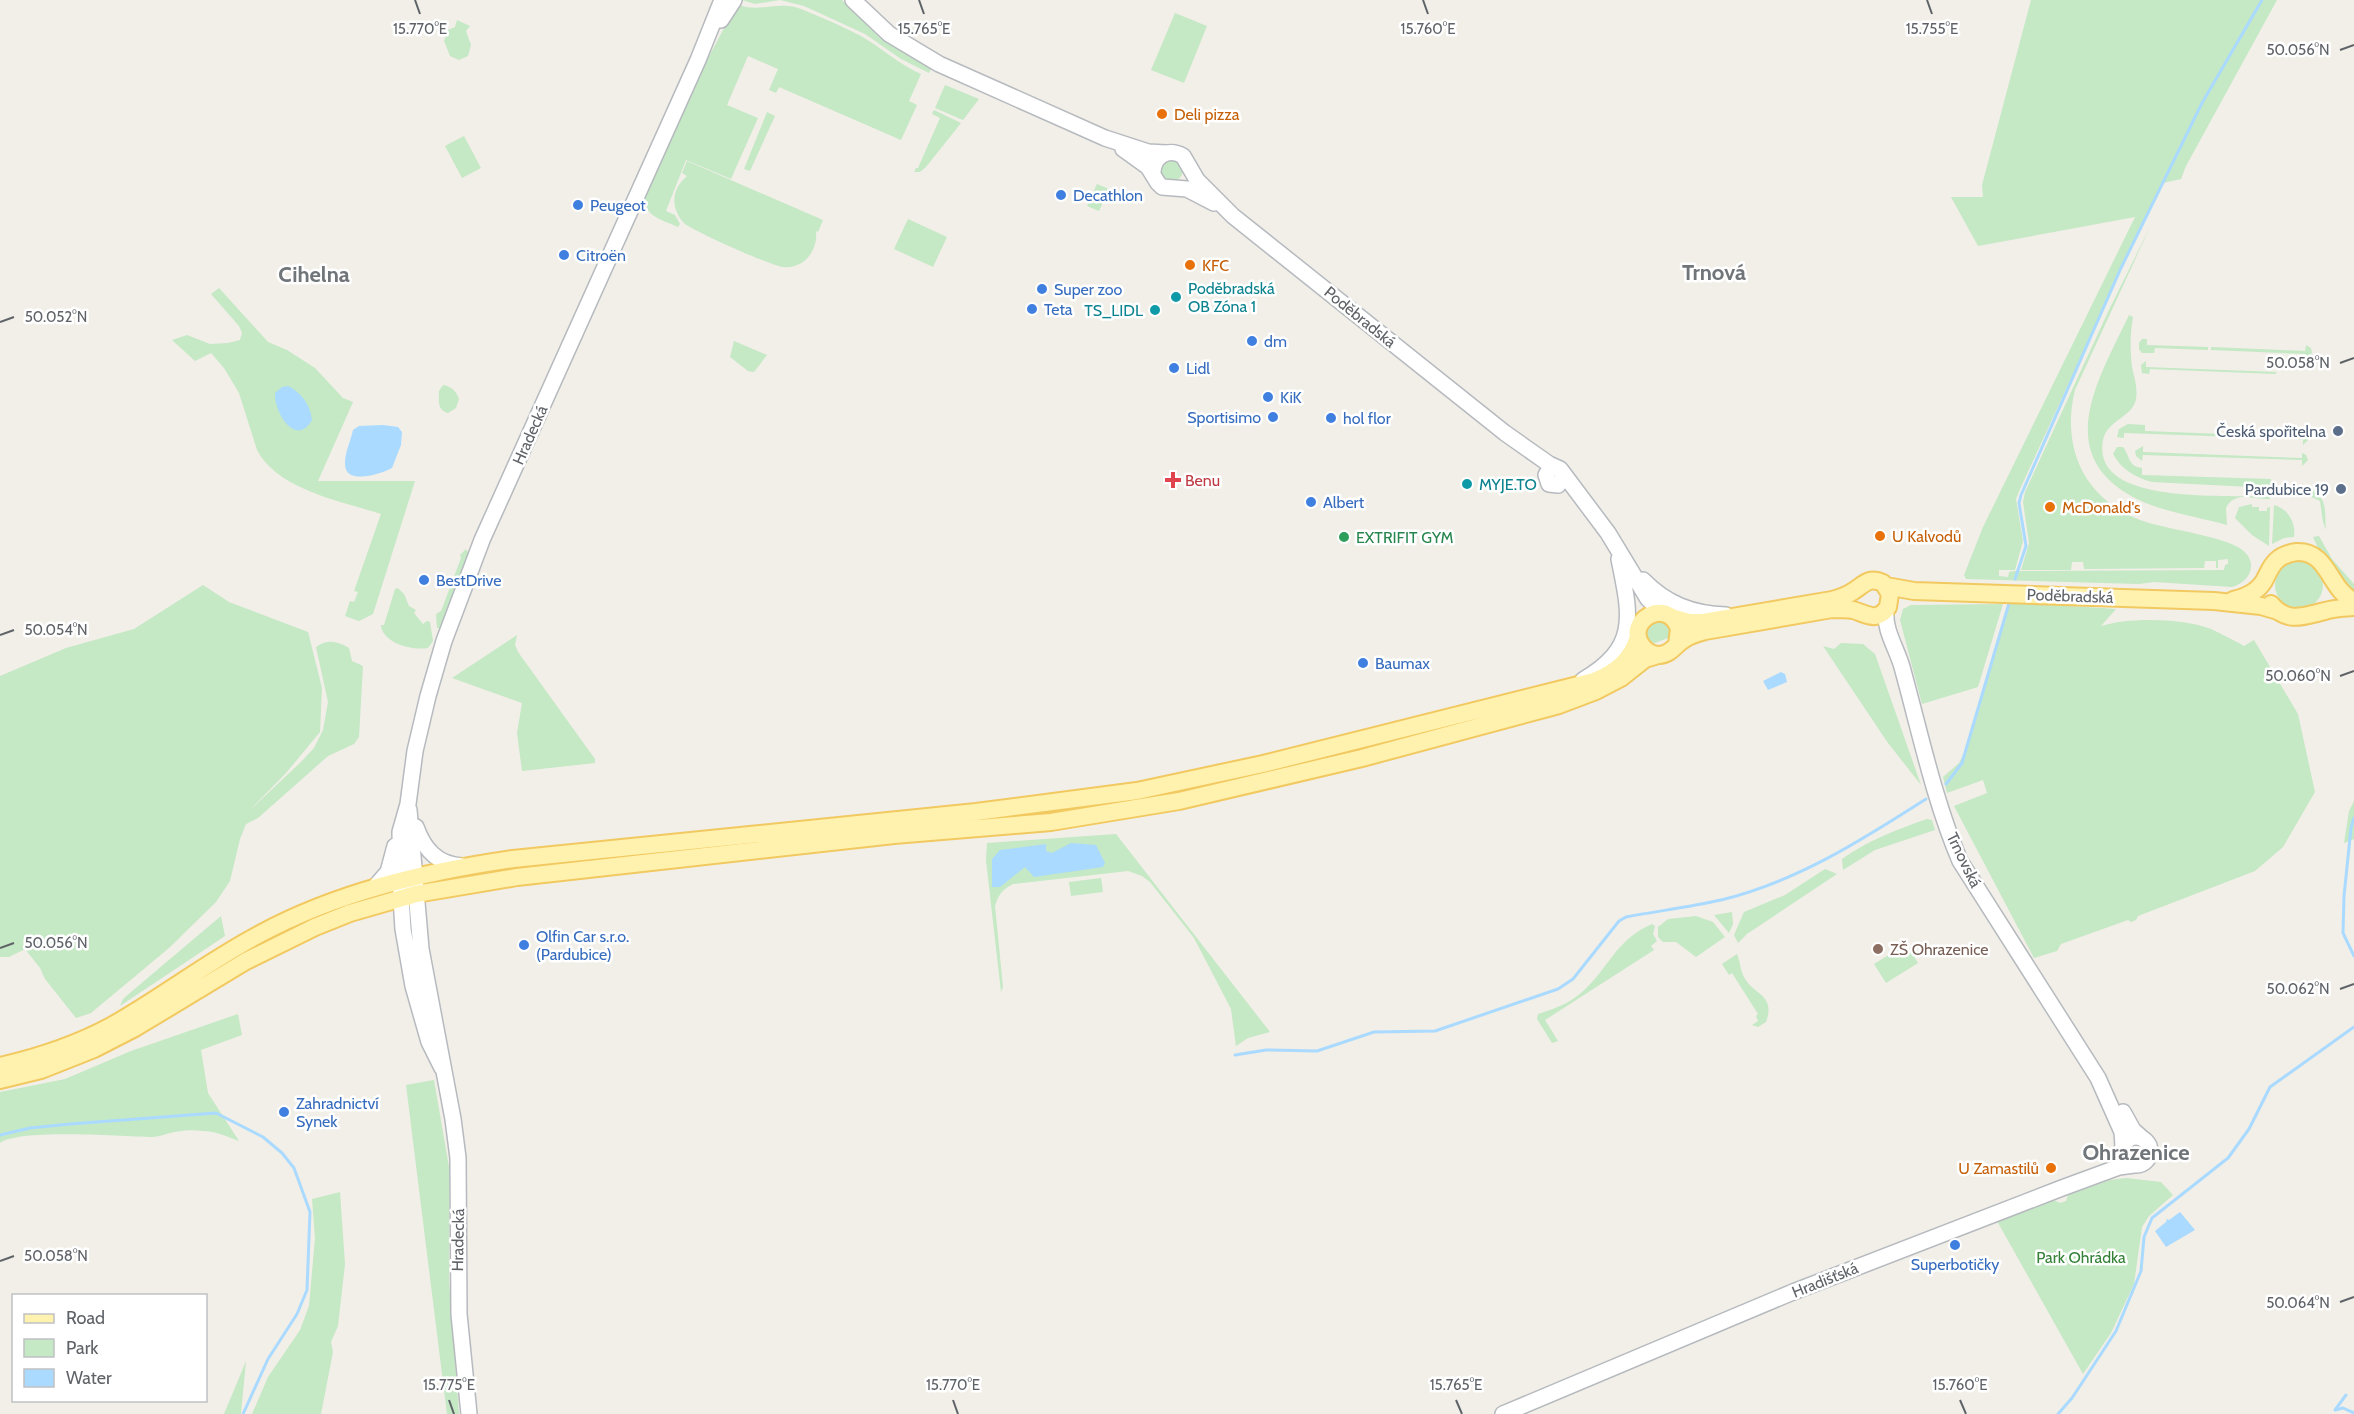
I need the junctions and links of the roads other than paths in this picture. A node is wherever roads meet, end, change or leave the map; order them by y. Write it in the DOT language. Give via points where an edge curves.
graph roads {
  1 [pos="722,0"];
  2 [pos="734,0"];
  3 [pos="855,2"];
  4 [pos="690,78"];
  5 [pos="1105,138"];
  6 [pos="1166,153"];
  7 [pos="1190,166"];
  8 [pos="1153,175"];
  9 [pos="1176,189"];
  10 [pos="1233,216"];
  11 [pos="1616,547"];
  12 [pos="2328,571"];
  13 [pos="2266,577"];
  14 [pos="1886,586"];
  15 [pos="1855,590"];
  16 [pos="1926,591"];
  17 [pos="2214,601"];
  18 [pos="2354,601"];
  19 [pos="2354,607"];
  20 [pos="1877,611"];
  21 [pos="2278,611"];
  22 [pos="1747,614"];
  23 [pos="1667,615"];
  24 [pos="2311,616"];
  25 [pos="1640,629"];
  26 [pos="1677,644"];
  27 [pos="1658,655"];
  28 [pos="1563,690"];
  29 [pos="408,804"];
  30 [pos="400,832"];
  31 [pos="465,866"];
  32 [pos="407,879"];
  33 [pos="375,887"];
  34 [pos="408,896"];
  35 [pos="2090,1065"];
  36 [pos="0,1066"];
  37 [pos="0,1080"];
  38 [pos="2142,1138"];
  39 [pos="2123,1147"];
  40 [pos="2134,1165"];
  41 [pos="2062,1188"];
  42 [pos="469,1414"];
  43 [pos="1503,1414"];
  1 -- 4 [label="street, Hradecká"];
  2 -- 4 [label="street, Hradecká"];
  3 -- 5 [label="street" via="889,34 920,54"];
  4 -- 29 [label="street, Hradecká" via="462,590 428,696"];
  5 -- 6 [label="street" via="1148,152"];
  5 -- 8 [label="street" via="1140,160"];
  6 -- 7 [label="street" via="1180,154"];
  6 -- 8 [label="street" via="1156,160"];
  7 -- 9 [label="street" via="1187,180"];
  7 -- 10 [label="street, Poděbradská" via="1197,180"];
  8 -- 9 [label="street" via="1162,187"];
  9 -- 10 [label="street, Poděbradská" via="1190,191"];
  10 -- 11 [label="street, Poděbradská" via="1555,476 1590,508"];
  11 -- 22 [label="street" via="1646,584 1676,606 1718,615"];
  11 -- 23 [label="street" via="1648,599"];
  11 -- 25 [label="street" via="1641,607"];
  11 -- 28 [label="street" via="1628,605 1624,637 1599,670"];
  12 -- 13 [label="main road, Poděbradská" via="2316,557 2294,553 2277,560"];
  12 -- 18 [label="main road, Poděbradská" via="2339,591"];
  12 -- 24 [label="main road" via="2328,598"];
  13 -- 17 [label="main road, Poděbradská" via="2250,594"];
  13 -- 21 [label="main road" via="2267,597"];
  14 -- 15 [label="main road" via="1871,580"];
  14 -- 16 [label="main road, Poděbradská"];
  14 -- 20 [label="main road" via="1890,594"];
  15 -- 20 [label="main road" via="1853,600"];
  15 -- 22 [label="main road" via="1832,600"];
  16 -- 17 [label="main road, Poděbradská"];
  16 -- 20 [label="main road, Poděbradská" via="1904,596"];
  17 -- 21 [label="main road, Poděbradská"];
  19 -- 24 [label="main road, Poděbradská"];
  20 -- 26 [label="main road" via="1832,609 1695,633"];
  20 -- 35 [label="street, Trnovská" via="1899,658 1960,861"];
  21 -- 24 [label="main road, Poděbradská" via="2294,618"];
  22 -- 23 [label="main road" via="1696,622"];
  23 -- 25 [label="main road" via="1649,615"];
  23 -- 26 [label="main road" via="1679,629"];
  25 -- 27 [label="main road" via="1645,649"];
  25 -- 28 [label="main road" via="1629,657 1615,671"];
  26 -- 27 [label="main road"];
  27 -- 34 [label="main road" via="1609,685 1559,705 1267,782 1179,801 1051,822 894,835 517,877"];
  28 -- 31 [label="main road" via="1214,776 1091,798"];
  29 -- 30 [label="street, Hradecká"];
  29 -- 31 [label="street" via="428,850 444,862"];
  29 -- 32 [label="street, Hradecká"];
  30 -- 32 [label="street, Hradecká"];
  30 -- 33 [label="street" via="388,872"];
  31 -- 32 [label="main road"];
  32 -- 33 [label="main road"];
  32 -- 34 [label="street, Hradecká"];
  33 -- 36 [label="main road" via="316,907 257,935 88,1037"];
  34 -- 37 [label="main road" via="351,913 284,942 94,1049 49,1067"];
  34 -- 42 [label="street, Hradecká" via="403,929 413,986 429,1042 442,1068 458,1158 457,1278"];
  35 -- 38 [label="street, Trnovská" via="2117,1100 2131,1128"];
  35 -- 39 [label="street, Trnovská" via="2120,1126"];
  38 -- 39 [label="street" via="2133,1137"];
  38 -- 40 [label="street" via="2149,1144 2150,1155 2145,1162"];
  39 -- 40 [label="street" via="2124,1158"];
  39 -- 41 [label="street, Hradišťská" via="2100,1170"];
  40 -- 41 [label="street, Hradišťská"];
  41 -- 43 [label="street, Hradišťská" via="1793,1292"];
}
